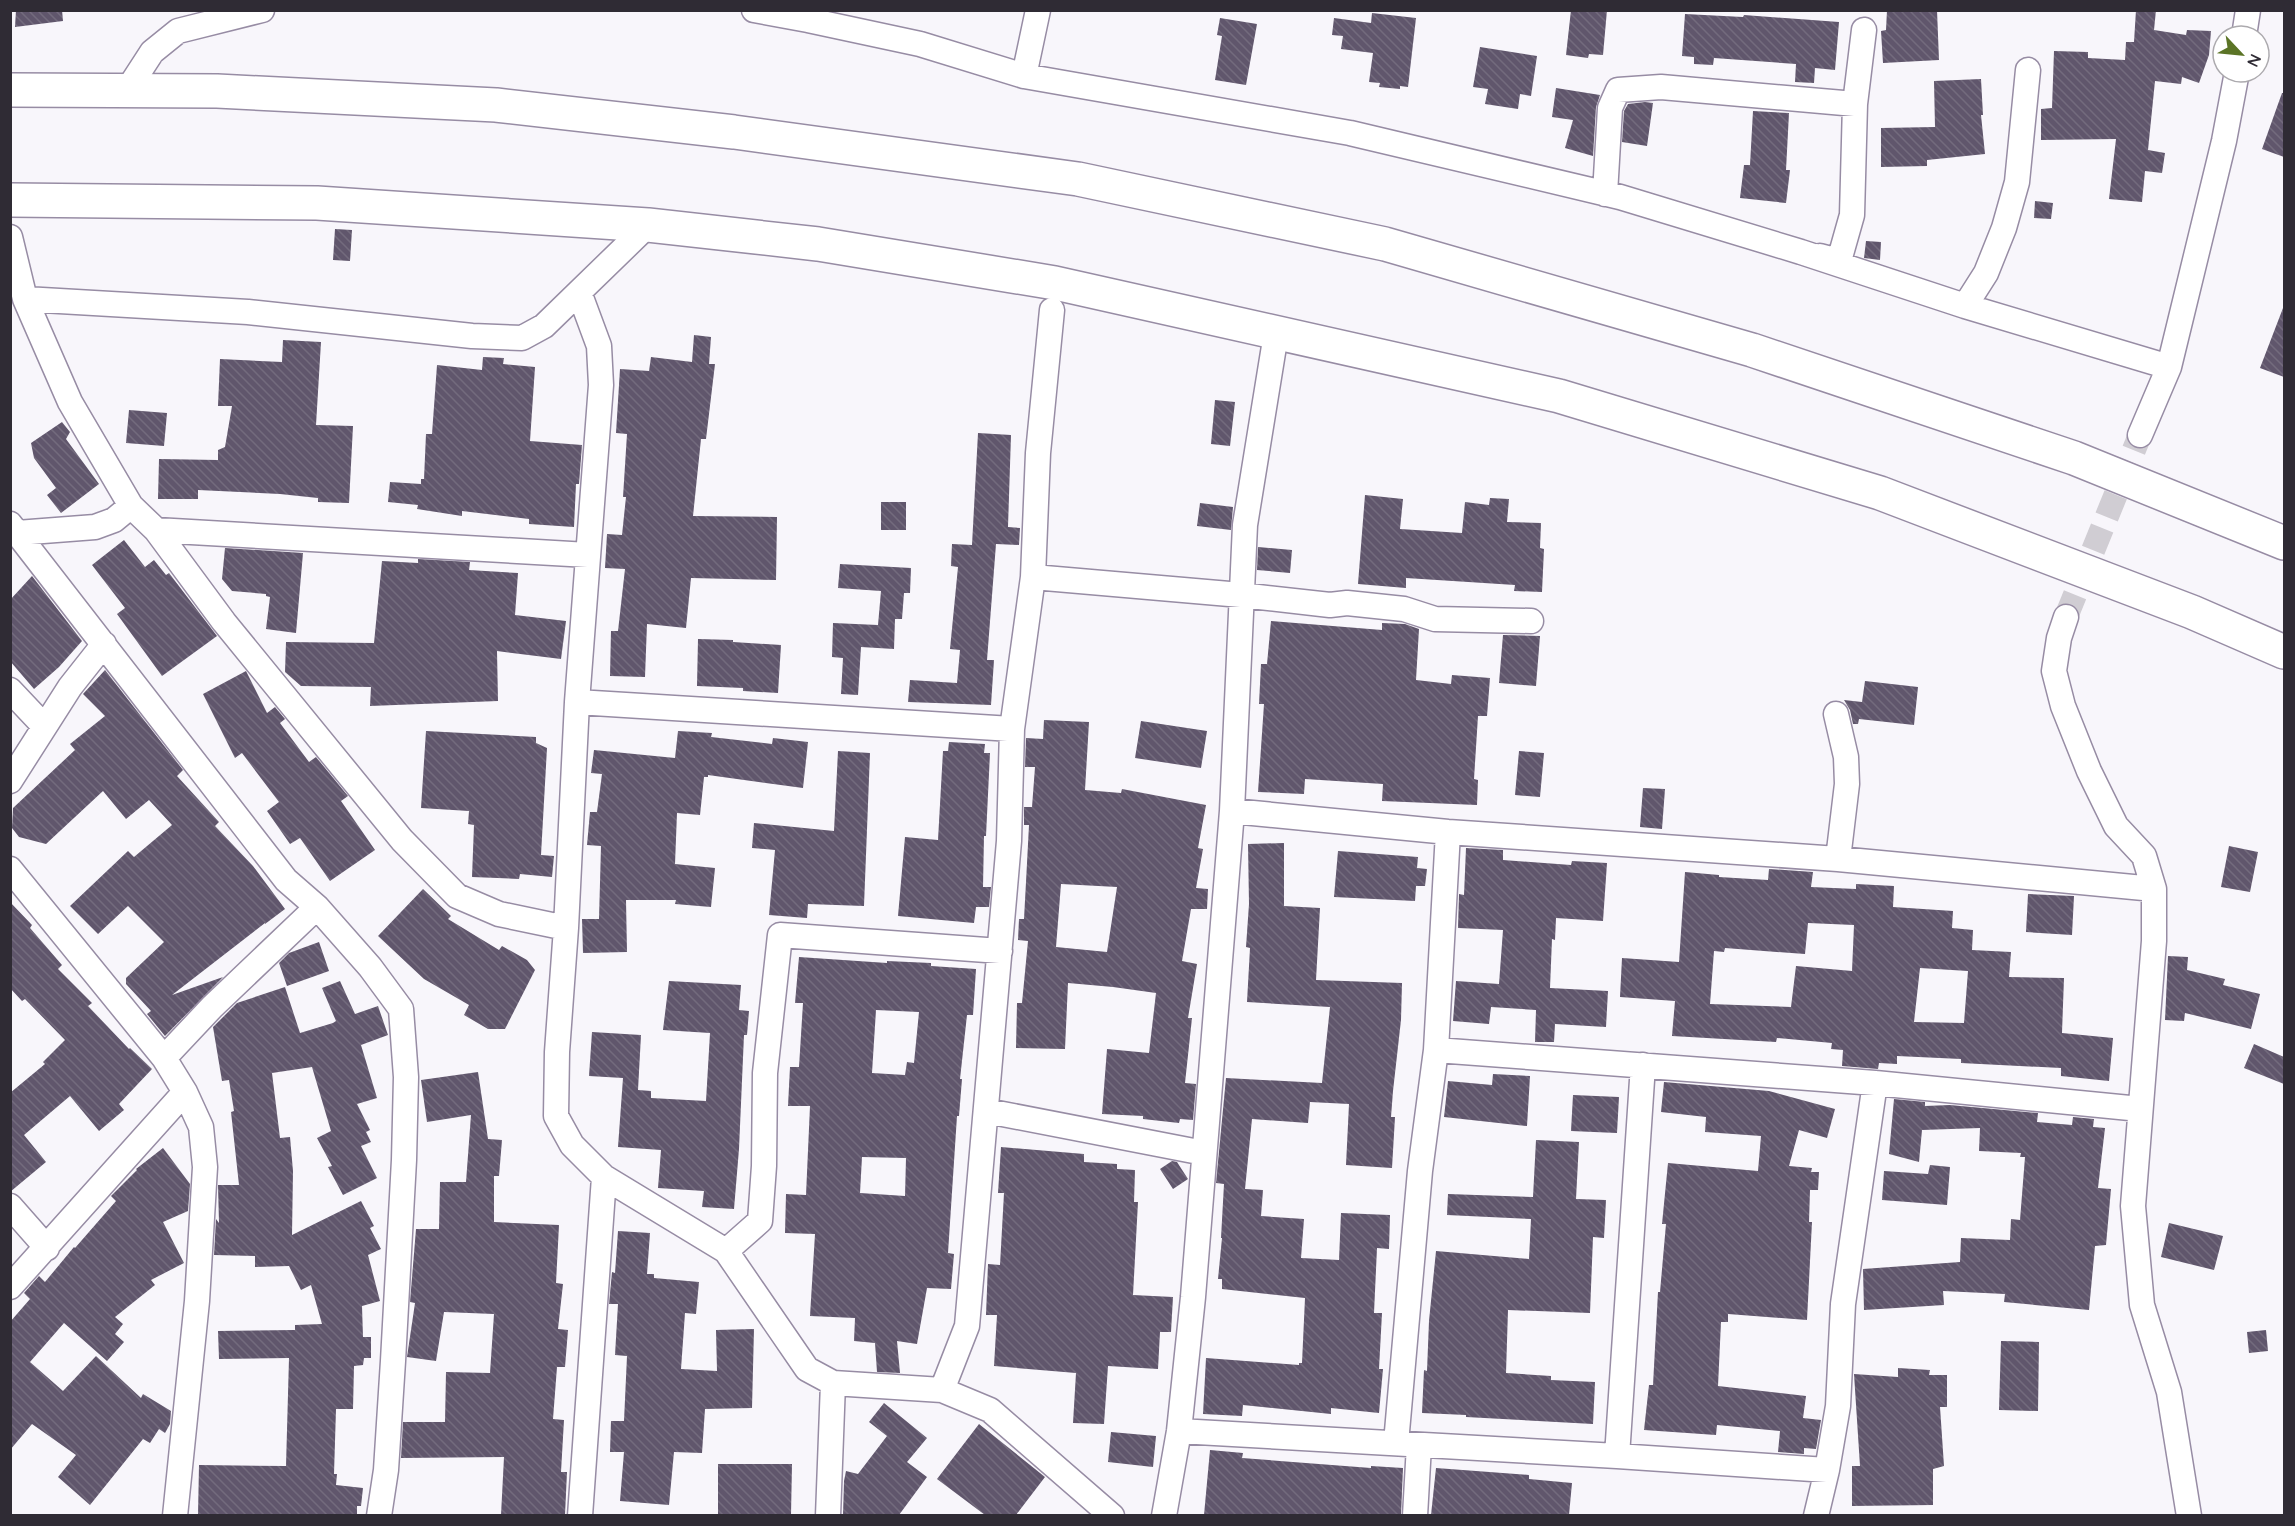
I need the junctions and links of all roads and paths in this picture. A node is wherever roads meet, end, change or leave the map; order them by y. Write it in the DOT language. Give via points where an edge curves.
graph roads {
  1 [pos="262,10"];
  2 [pos="754,10"];
  3 [pos="1038,10"];
  4 [pos="1864,30"];
  5 [pos="2028,70"];
  6 [pos="1024,76"];
  7 [pos="2235,84"];
  8 [pos="128,89"];
  9 [pos="10,90"];
  10 [pos="1855,104"];
  11 [pos="1605,194"];
  12 [pos="10,200"];
  13 [pos="648,225"];
  14 [pos="10,237"];
  15 [pos="1801,252"];
  16 [pos="579,292"];
  17 [pos="25,299"];
  18 [pos="1965,306"];
  19 [pos="1052,310"];
  20 [pos="1276,334"];
  21 [pos="2169,367"];
  22 [pos="2140,435"];
  23 [pos="131,506"];
  24 [pos="14,528"];
  25 [pos="156,530"];
  26 [pos="2284,543"];
  27 [pos="588,555"];
  28 [pos="1033,577"];
  29 [pos="1241,595"];
  30 [pos="2066,617"];
  31 [pos="1531,621"];
  32 [pos="104,644"];
  33 [pos="2284,652"];
  34 [pos="10,690"];
  35 [pos="577,702"];
  36 [pos="1836,714"];
  37 [pos="44,726"];
  38 [pos="1012,729"];
  39 [pos="10,781"];
  40 [pos="1233,811"];
  41 [pos="1448,832"];
  42 [pos="1838,859"];
  43 [pos="10,869"];
  44 [pos="2154,889"];
  45 [pos="317,907"];
  46 [pos="566,928"];
  47 [pos="1000,951"];
  48 [pos="1436,1050"];
  49 [pos="164,1058"];
  50 [pos="1643,1065"];
  51 [pos="1875,1083"];
  52 [pos="185,1092"];
  53 [pos="2140,1109"];
  54 [pos="987,1111"];
  55 [pos="1204,1153"];
  56 [pos="603,1177"];
  57 [pos="10,1206"];
  58 [pos="47,1248"];
  59 [pos="726,1251"];
  60 [pos="10,1287"];
  61 [pos="833,1383"];
  62 [pos="942,1390"];
  63 [pos="1179,1431"];
  64 [pos="1408,1444"];
  65 [pos="1617,1455"];
  66 [pos="1827,1470"];
  67 [pos="175,1515"];
  68 [pos="379,1515"];
  69 [pos="580,1515"];
  70 [pos="828,1515"];
  71 [pos="1112,1515"];
  72 [pos="1164,1515"];
  73 [pos="1415,1515"];
  74 [pos="1816,1515"];
  75 [pos="2188,1515"];
  1 -- 8 [label="street" via="178,31 152,52"];
  2 -- 6 [label="street" via="920,44"];
  3 -- 6 [label="street"];
  4 -- 10 [label="street"];
  5 -- 18 [label="street" via="2017,182 1986,273"];
  6 -- 11 [label="street" via="1350,133"];
  7 -- 21 [label="street"];
  8 -- 9 [label="highway"];
  8 -- 26 [label="highway" via="496,105 734,132 1113,186 1385,244 1752,350 2074,458"];
  10 -- 11 [label="street" via="1661,87 1618,90 1610,108"];
  10 -- 15 [label="street" via="1852,215 1839,261"];
  11 -- 15 [label="street"];
  12 -- 13 [label="highway" via="317,203"];
  13 -- 16 [label="street"];
  13 -- 20 [label="highway" via="818,244 1055,283"];
  14 -- 17 [label="street"];
  15 -- 18 [label="street"];
  16 -- 17 [label="street" via="544,326 522,338 248,312"];
  16 -- 27 [label="street" via="599,346 601,385"];
  17 -- 23 [label="street" via="70,402"];
  18 -- 21 [label="street"];
  19 -- 28 [label="street" via="1038,453"];
  20 -- 29 [label="street" via="1245,525"];
  20 -- 33 [label="highway" via="1559,396 1880,493 2192,612"];
  21 -- 22 [label="street"];
  23 -- 24 [label="street" via="114,520 94,527"];
  23 -- 25 [label="street"];
  24 -- 32 [label="street"];
  25 -- 27 [label="street"];
  25 -- 46 [label="street" via="224,622 402,840 457,896 499,914"];
  27 -- 35 [label="street"];
  28 -- 29 [label="street"];
  28 -- 38 [label="street"];
  29 -- 31 [label="street" via="1330,606 1347,603 1404,609 1435,619"];
  29 -- 40 [label="street"];
  30 -- 44 [label="street" via="2054,671 2063,706 2116,826 2144,856"];
  32 -- 37 [label="street"];
  32 -- 45 [label="street" via="286,880"];
  34 -- 37 [label="street"];
  35 -- 38 [label="street"];
  35 -- 46 [label="street"];
  36 -- 42 [label="street" via="1846,757 1847,784"];
  37 -- 39 [label="street"];
  38 -- 47 [label="street" via="1010,841"];
  40 -- 41 [label="street"];
  40 -- 55 [label="street"];
  41 -- 42 [label="street"];
  41 -- 48 [label="street"];
  42 -- 44 [label="street"];
  43 -- 49 [label="street"];
  44 -- 53 [label="street" via="2154,941"];
  45 -- 49 [label="street"];
  45 -- 68 [label="street" via="401,1009 406,1077 404,1160 387,1448"];
  46 -- 56 [label="street" via="556,1116 572,1145"];
  47 -- 54 [label="street"];
  47 -- 59 [label="street" via="780,936 765,1073 760,1221"];
  48 -- 50 [label="street"];
  48 -- 64 [label="street" via="1420,1171"];
  49 -- 52 [label="street"];
  50 -- 51 [label="street"];
  50 -- 65 [label="street"];
  51 -- 53 [label="street"];
  51 -- 66 [label="street" via="1843,1304 1838,1406"];
  52 -- 58 [label="street"];
  52 -- 67 [label="street" via="201,1126 206,1167"];
  53 -- 75 [label="street" via="2133,1206 2142,1305 2169,1392"];
  54 -- 55 [label="street"];
  54 -- 62 [label="street" via="967,1326"];
  55 -- 63 [label="street"];
  56 -- 59 [label="street"];
  56 -- 69 [label="street"];
  57 -- 58 [label="street"];
  58 -- 60 [label="street"];
  59 -- 61 [label="street" via="807,1369"];
  61 -- 62 [label="street"];
  61 -- 70 [label="street"];
  62 -- 71 [label="street" via="990,1410"];
  63 -- 64 [label="street"];
  63 -- 72 [label="street"];
  64 -- 65 [label="street"];
  64 -- 73 [label="street"];
  65 -- 66 [label="street"];
  66 -- 74 [label="street"];
}
